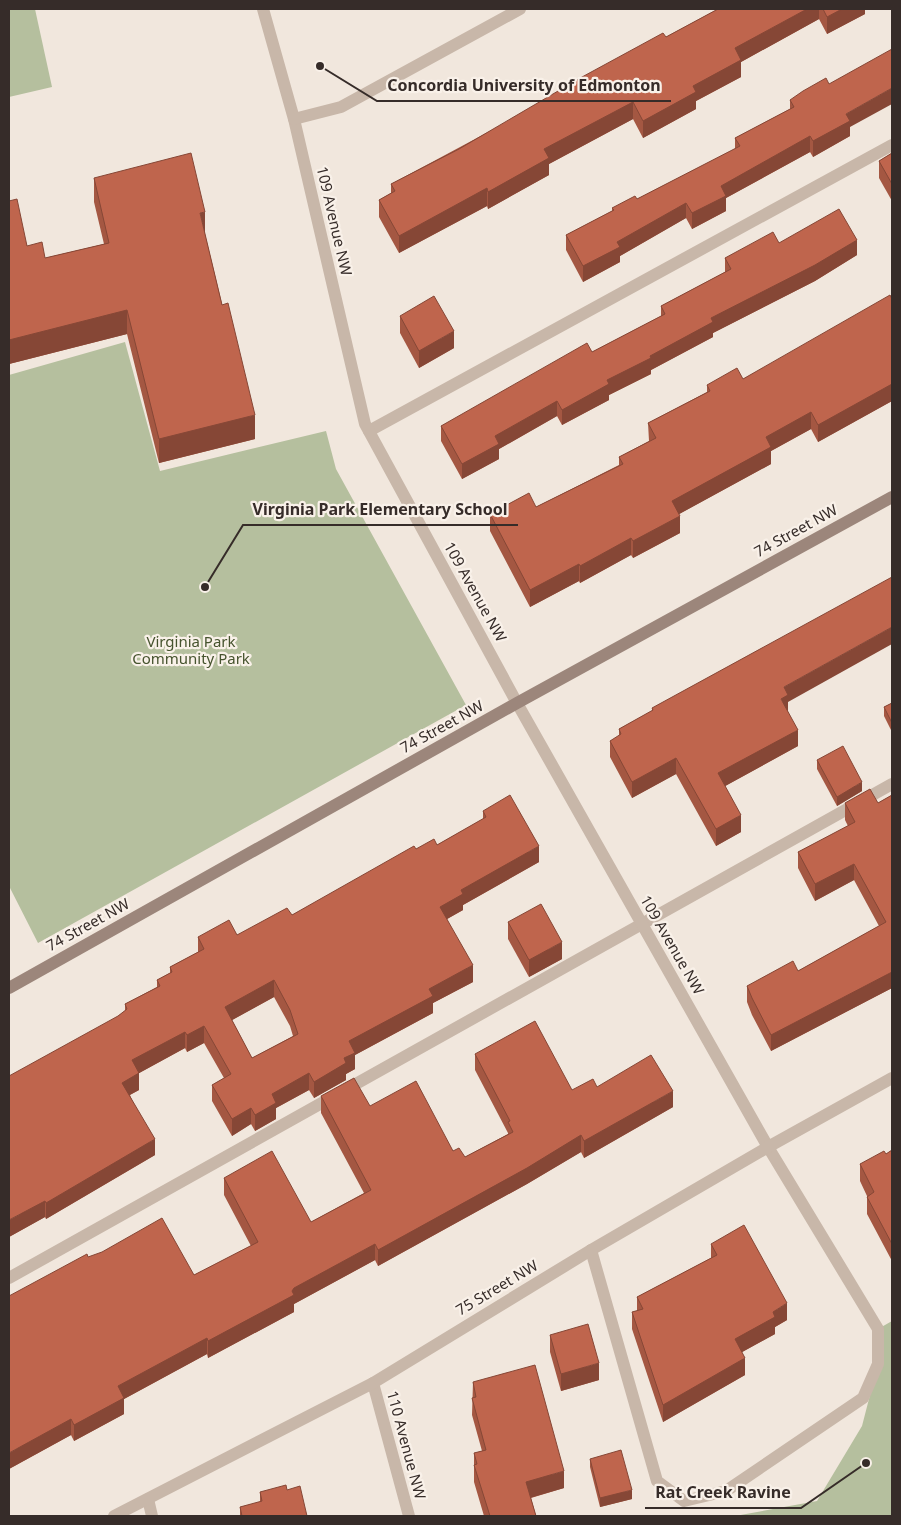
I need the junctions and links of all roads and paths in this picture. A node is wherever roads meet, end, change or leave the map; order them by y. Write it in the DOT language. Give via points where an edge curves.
graph roads {
  1 [pos="263,9"];
  2 [pos="520,9"];
  3 [pos="294,118"];
  4 [pos="892,145"];
  5 [pos="369,431"];
  6 [pos="892,497"];
  7 [pos="517,703"];
  8 [pos="892,784"];
  9 [pos="641,924"];
  10 [pos="9,988"];
  11 [pos="892,1078"];
  12 [pos="768,1147"];
  13 [pos="591,1250"];
  14 [pos="9,1278"];
  15 [pos="372,1382"];
  16 [pos="148,1499"];
  17 [pos="114,1516"];
  18 [pos="152,1516"];
  19 [pos="409,1516"];
  1 -- 3 [label="street, 109 Avenue NW"];
  2 -- 3 [label="street" via="341,107"];
  3 -- 5 [label="street, 109 Avenue NW"];
  4 -- 5 [label="street"];
  5 -- 7 [label="street, 109 Avenue NW"];
  6 -- 7 [label="street, 74 Street NW"];
  7 -- 9 [label="street, 109 Avenue NW"];
  7 -- 10 [label="street, 74 Street NW"];
  8 -- 9 [label="street"];
  9 -- 12 [label="street, 109 Avenue NW"];
  9 -- 14 [label="street"];
  11 -- 12 [label="street, 75 Street NW"];
  12 -- 13 [label="street, 75 Street NW"];
  12 -- 13 [label="street, 109 Avenue NW" via="878,1329 878,1364 864,1398 726,1492 684,1501 657,1481"];
  13 -- 15 [label="street, 75 Street NW"];
  15 -- 16 [label="street, 75 Street NW"];
  15 -- 19 [label="street, 110 Avenue NW"];
  16 -- 17 [label="street, 75 Street NW"];
  16 -- 18 [label="street"];
}
